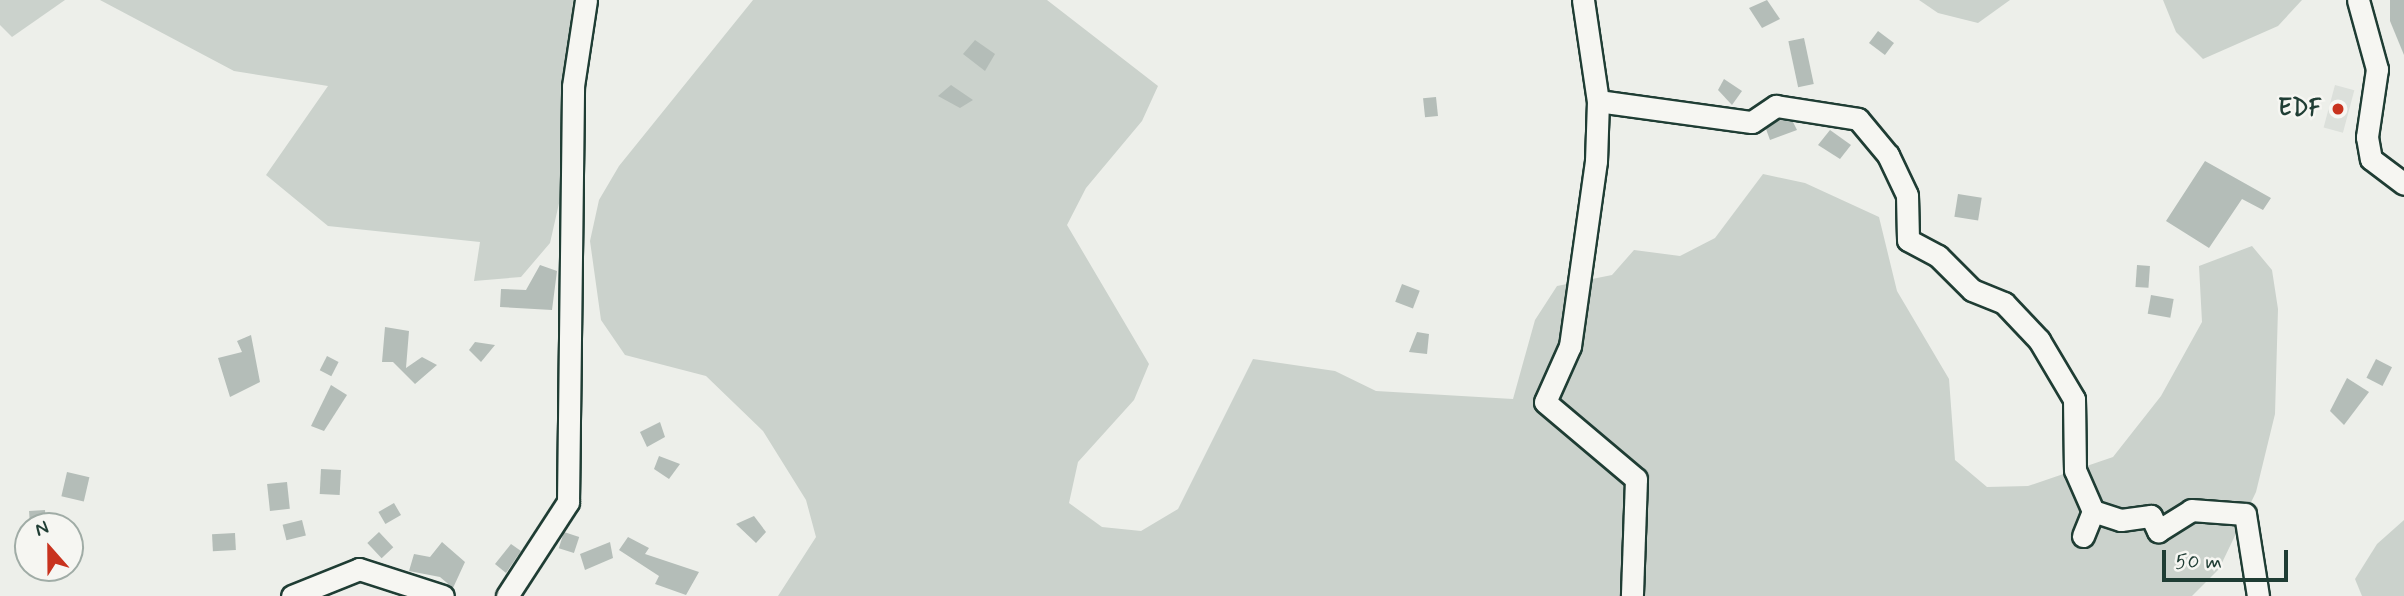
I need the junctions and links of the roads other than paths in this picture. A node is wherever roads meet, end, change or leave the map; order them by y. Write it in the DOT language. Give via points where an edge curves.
graph roads {
  1 [pos="586,0"];
  2 [pos="1583,0"];
  3 [pos="2358,0"];
  4 [pos="1598,100"];
  5 [pos="2404,184"];
  6 [pos="2093,511"];
  7 [pos="2083,537"];
  8 [pos="292,596"];
  9 [pos="443,596"];
  10 [pos="507,596"];
  11 [pos="1632,596"];
  12 [pos="2258,596"];
  1 -- 10 [label="street" via="572,86 568,502"];
  2 -- 4 [label="street"];
  3 -- 5 [label="street" via="2378,69 2367,137 2371,159"];
  4 -- 6 [label="street" via="1752,122 1776,106 1858,119 1888,155 1907,195 1908,240 1938,256 1972,290 2004,303 2039,340 2074,399 2075,470"];
  4 -- 11 [label="street" via="1596,161 1570,346 1545,402 1636,480"];
  6 -- 7 [label="street"];
  6 -- 12 [label="street" via="2121,520 2151,516 2158,531 2191,510 2245,514"];
  8 -- 9 [label="street" via="359,569"];
}
